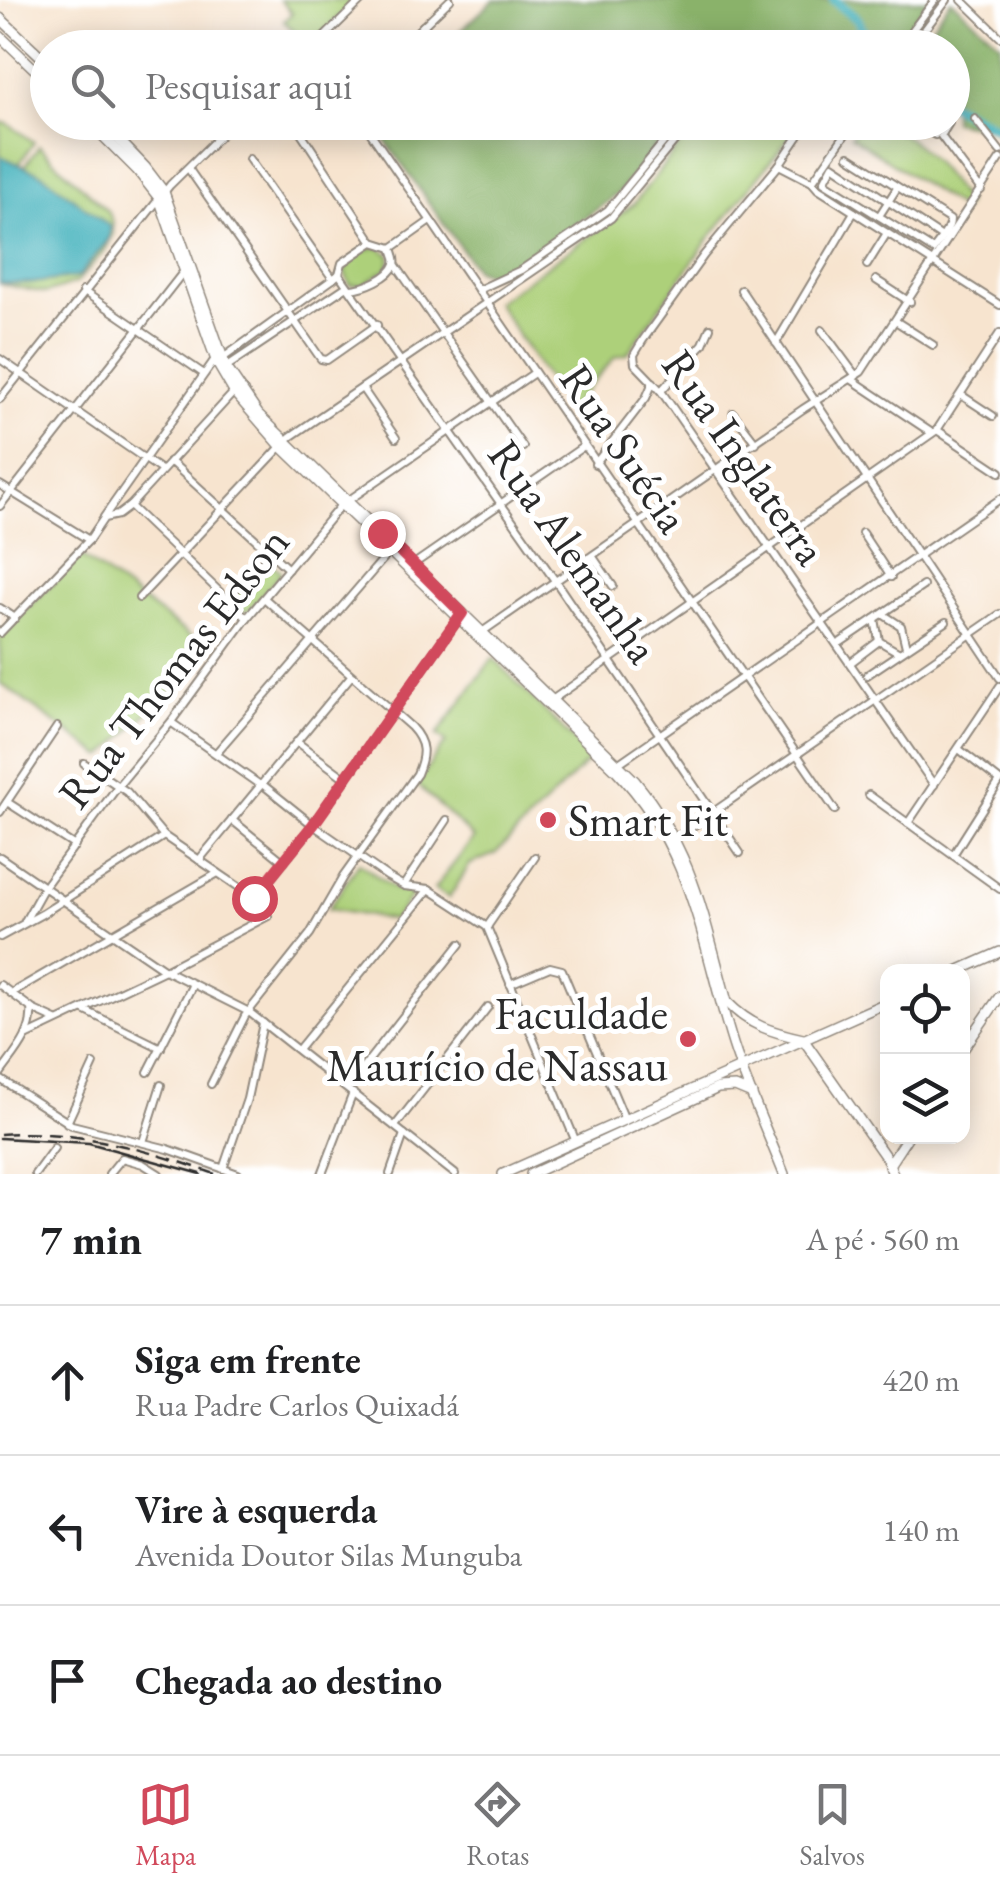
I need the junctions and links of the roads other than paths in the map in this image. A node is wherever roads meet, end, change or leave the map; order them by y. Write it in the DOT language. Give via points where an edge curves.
graph roads {
  1 [pos="362,0"];
  2 [pos="450,0"];
  3 [pos="935,0"];
  4 [pos="947,0"];
  5 [pos="962,0"];
  6 [pos="0,18"];
  7 [pos="423,26"];
  8 [pos="331,30"];
  9 [pos="419,30"];
  10 [pos="427,30"];
  11 [pos="912,30"];
  12 [pos="924,30"];
  13 [pos="0,36"];
  14 [pos="1000,37"];
  15 [pos="30,46"];
  16 [pos="20,54"];
  17 [pos="30,60"];
  18 [pos="30,64"];
  19 [pos="975,119"];
  20 [pos="107,140"];
  21 [pos="120,140"];
  22 [pos="216,140"];
  23 [pos="306,140"];
  24 [pos="375,140"];
  25 [pos="671,140"];
  26 [pos="672,140"];
  27 [pos="795,140"];
  28 [pos="842,140"];
  29 [pos="943,140"];
  30 [pos="1000,152"];
  31 [pos="849,156"];
  32 [pos="249,159"];
  33 [pos="1000,160"];
  34 [pos="778,165"];
  35 [pos="188,168"];
  36 [pos="812,182"];
  37 [pos="897,188"];
  38 [pos="982,190"];
  39 [pos="162,195"];
  40 [pos="888,202"];
  41 [pos="854,212"];
  42 [pos="430,221"];
  43 [pos="876,221"];
  44 [pos="888,233"];
  45 [pos="942,236"];
  46 [pos="373,242"];
  47 [pos="392,248"];
  48 [pos="933,262"];
  49 [pos="395,264"];
  50 [pos="188,266"];
  51 [pos="867,266"];
  52 [pos="336,276"];
  53 [pos="876,280"];
  54 [pos="496,282"];
  55 [pos="349,288"];
  56 [pos="478,290"];
  57 [pos="741,290"];
  58 [pos="83,291"];
  59 [pos="503,293"];
  60 [pos="910,302"];
  61 [pos="486,303"];
  62 [pos="1000,305"];
  63 [pos="291,316"];
  64 [pos="896,322"];
  65 [pos="377,325"];
  66 [pos="140,328"];
  67 [pos="710,328"];
  68 [pos="822,330"];
  69 [pos="444,331"];
  70 [pos="1000,333"];
  71 [pos="776,343"];
  72 [pos="933,345"];
  73 [pos="0,359"];
  74 [pos="401,360"];
  75 [pos="222,361"];
  76 [pos="20,372"];
  77 [pos="534,373"];
  78 [pos="204,374"];
  79 [pos="854,378"];
  80 [pos="653,382"];
  81 [pos="362,388"];
  82 [pos="662,391"];
  83 [pos="234,392"];
  84 [pos="961,395"];
  85 [pos="0,399"];
  86 [pos="816,400"];
  87 [pos="492,402"];
  88 [pos="74,411"];
  89 [pos="734,413"];
  90 [pos="994,416"];
  91 [pos="450,430"];
  92 [pos="935,431"];
  93 [pos="396,438"];
  94 [pos="284,443"];
  95 [pos="756,443"];
  96 [pos="584,446"];
  97 [pos="523,447"];
  98 [pos="144,458"];
  99 [pos="170,461"];
  100 [pos="595,464"];
  101 [pos="162,470"];
  102 [pos="715,470"];
  103 [pos="1000,472"];
  104 [pos="866,478"];
  105 [pos="0,485"];
  106 [pos="11,492"];
  107 [pos="1000,499"];
  108 [pos="346,502"];
  109 [pos="500,503"];
  110 [pos="0,506"];
  111 [pos="130,506"];
  112 [pos="222,507"];
  113 [pos="104,518"];
  114 [pos="638,525"];
  115 [pos="862,533"];
  116 [pos="90,540"];
  117 [pos="768,548"];
  118 [pos="179,551"];
  119 [pos="390,551"];
  120 [pos="270,553"];
  121 [pos="593,557"];
  122 [pos="919,557"];
  123 [pos="414,564"];
  124 [pos="288,569"];
  125 [pos="891,576"];
  126 [pos="556,582"];
  127 [pos="613,586"];
  128 [pos="923,586"];
  129 [pos="138,598"];
  130 [pos="264,598"];
  131 [pos="226,599"];
  132 [pos="690,601"];
  133 [pos="0,608"];
  134 [pos="1000,614"];
  135 [pos="461,616"];
  136 [pos="879,617"];
  137 [pos="14,618"];
  138 [pos="247,618"];
  139 [pos="946,622"];
  140 [pos="823,624"];
  141 [pos="0,633"];
  142 [pos="479,634"];
  143 [pos="969,635"];
  144 [pos="879,641"];
  145 [pos="841,642"];
  146 [pos="311,643"];
  147 [pos="903,650"];
  148 [pos="609,660"];
  149 [pos="850,663"];
  150 [pos="867,675"];
  151 [pos="351,676"];
  152 [pos="743,678"];
  153 [pos="1000,678"];
  154 [pos="1000,686"];
  155 [pos="876,700"];
  156 [pos="550,702"];
  157 [pos="392,712"];
  158 [pos="171,722"];
  159 [pos="57,727"];
  160 [pos="662,735"];
  161 [pos="298,743"];
  162 [pos="959,750"];
  163 [pos="216,753"];
  164 [pos="797,755"];
  165 [pos="84,763"];
  166 [pos="104,763"];
  167 [pos="619,763"];
  168 [pos="98,772"];
  169 [pos="345,778"];
  170 [pos="1000,780"];
  171 [pos="261,784"];
  172 [pos="934,784"];
  173 [pos="118,786"];
  174 [pos="869,794"];
  175 [pos="8,802"];
  176 [pos="835,810"];
  177 [pos="0,812"];
  178 [pos="713,812"];
  179 [pos="232,820"];
  180 [pos="447,820"];
  181 [pos="908,823"];
  182 [pos="313,825"];
  183 [pos="164,836"];
  184 [pos="672,841"];
  185 [pos="76,846"];
  186 [pos="740,853"];
  187 [pos="954,855"];
  188 [pos="357,856"];
  189 [pos="0,857"];
  190 [pos="535,858"];
  191 [pos="198,860"];
  192 [pos="284,862"];
  193 [pos="218,873"];
  194 [pos="1000,877"];
  195 [pos="404,886"];
  196 [pos="44,887"];
  197 [pos="997,887"];
  198 [pos="428,889"];
  199 [pos="64,900"];
  200 [pos="268,916"];
  201 [pos="25,922"];
  202 [pos="487,927"];
  203 [pos="115,936"];
  204 [pos="0,937"];
  205 [pos="460,944"];
  206 [pos="1000,952"];
  207 [pos="970,966"];
  208 [pos="165,970"];
  209 [pos="192,984"];
  210 [pos="510,984"];
  211 [pos="0,985"];
  212 [pos="12,993"];
  213 [pos="1000,996"];
  214 [pos="880,1006"];
  215 [pos="488,1007"];
  216 [pos="31,1008"];
  217 [pos="84,1010"];
  218 [pos="250,1012"];
  219 [pos="58,1020"];
  220 [pos="264,1023"];
  221 [pos="26,1036"];
  222 [pos="970,1039"];
  223 [pos="804,1040"];
  224 [pos="161,1048"];
  225 [pos="298,1050"];
  226 [pos="94,1064"];
  227 [pos="740,1067"];
  228 [pos="148,1072"];
  229 [pos="0,1076"];
  230 [pos="211,1084"];
  231 [pos="161,1085"];
  232 [pos="350,1090"];
  233 [pos="752,1094"];
  234 [pos="625,1120"];
  235 [pos="67,1123"];
  236 [pos="396,1126"];
  237 [pos="404,1134"];
  238 [pos="144,1142"];
  239 [pos="576,1142"];
  240 [pos="904,1144"];
  241 [pos="54,1148"];
  242 [pos="223,1168"];
  243 [pos="891,1170"];
  244 [pos="148,1171"];
  245 [pos="35,1174"];
  246 [pos="109,1174"];
  247 [pos="159,1174"];
  248 [pos="238,1174"];
  249 [pos="322,1174"];
  250 [pos="390,1174"];
  251 [pos="455,1174"];
  252 [pos="503,1174"];
  253 [pos="531,1174"];
  254 [pos="784,1174"];
  1 -- 8 [label="street"];
  2 -- 7 [label="street"];
  3 -- 11 [label="street"];
  4 -- 12 [label="street"];
  5 -- 14 [label="street"];
  6 -- 15 [label="main road"];
  7 -- 9 [label="street"];
  7 -- 10 [label="street"];
  13 -- 16 [label="main road"];
  16 -- 17 [label="main road"];
  16 -- 18 [label="main road"];
  19 -- 30 [label="street"];
  20 -- 39 [label="main road"];
  21 -- 39 [label="main road"];
  22 -- 35 [label="street"];
  23 -- 46 [label="street"];
  24 -- 42 [label="street, Rua Suécia"];
  25 -- 54 [label="street" via="608,210"];
  26 -- 59 [label="street" via="620,211"];
  27 -- 34 [label="street, Rua Inglaterra"];
  28 -- 36 [label="street"];
  29 -- 38 [label="street"];
  31 -- 37 [label="street"];
  32 -- 52 [label="street"];
  33 -- 38 [label="street"];
  34 -- 36 [label="street"];
  34 -- 80 [label="street, Rua Inglaterra" via="636,352 635,364"];
  35 -- 39 [label="street"];
  35 -- 63 [label="street"];
  36 -- 41 [label="street"];
  37 -- 40 [label="street"];
  37 -- 45 [label="street" via="951,222"];
  38 -- 48 [label="street"];
  39 -- 50 [label="main road"];
  39 -- 58 [label="street"];
  40 -- 43 [label="street"];
  40 -- 43 [label="street" via="833,165 824,178"];
  40 -- 45 [label="street"];
  41 -- 43 [label="street"];
  41 -- 71 [label="street"];
  42 -- 47 [label="street"];
  42 -- 56 [label="street, Rua Suécia"];
  43 -- 44 [label="street"];
  43 -- 45 [label="street" via="931,250"];
  44 -- 48 [label="street"];
  44 -- 51 [label="street"];
  46 -- 47 [label="street"];
  46 -- 52 [label="street" via="342,263"];
  47 -- 49 [label="street"];
  48 -- 60 [label="street"];
  48 -- 62 [label="street"];
  49 -- 55 [label="street" via="366,286"];
  49 -- 69 [label="street"];
  50 -- 66 [label="street"];
  50 -- 75 [label="main road"];
  52 -- 55 [label="street, Rua Alemanha"];
  52 -- 63 [label="street"];
  53 -- 60 [label="street"];
  54 -- 56 [label="street"];
  54 -- 59 [label="street" via="493,292"];
  55 -- 63 [label="street"];
  55 -- 65 [label="street, Rua Alemanha"];
  56 -- 61 [label="street, Rua Suécia"];
  57 -- 71 [label="street"];
  58 -- 66 [label="street"];
  58 -- 76 [label="street"];
  59 -- 61 [label="street"];
  60 -- 64 [label="street"];
  61 -- 69 [label="street"];
  61 -- 77 [label="street, Rua Suécia"];
  63 -- 65 [label="street" via="321,358"];
  63 -- 75 [label="street"];
  64 -- 72 [label="street"];
  64 -- 79 [label="street"];
  65 -- 74 [label="street, Rua Alemanha"];
  66 -- 78 [label="street"];
  66 -- 88 [label="street"];
  67 -- 82 [label="street"];
  68 -- 79 [label="street"];
  69 -- 74 [label="street"];
  69 -- 87 [label="street"];
  70 -- 84 [label="street"];
  71 -- 86 [label="street"];
  73 -- 76 [label="street"];
  74 -- 81 [label="street"];
  74 -- 91 [label="street, Rua Alemanha"];
  75 -- 78 [label="street"];
  75 -- 83 [label="main road"];
  75 -- 94 [label="main road"];
  76 -- 85 [label="street"];
  76 -- 88 [label="street"];
  77 -- 87 [label="street, Rua Thomas Edson"];
  77 -- 96 [label="street, Rua Suécia"];
  78 -- 98 [label="street"];
  79 -- 86 [label="street"];
  79 -- 92 [label="street"];
  80 -- 82 [label="street, Rua Inglaterra"];
  80 -- 100 [label="street"];
  81 -- 93 [label="street"];
  81 -- 94 [label="street"];
  82 -- 102 [label="street, Rua Inglaterra"];
  83 -- 94 [label="main road"];
  83 -- 99 [label="street"];
  84 -- 90 [label="street"];
  84 -- 92 [label="street"];
  86 -- 95 [label="street"];
  86 -- 104 [label="street"];
  87 -- 91 [label="street, Rua Thomas Edson"];
  87 -- 97 [label="street"];
  88 -- 98 [label="street"];
  88 -- 106 [label="street"];
  89 -- 95 [label="street"];
  91 -- 108 [label="street, Rua Thomas Edson"];
  91 -- 109 [label="street, Rua Alemanha"];
  92 -- 103 [label="street"];
  92 -- 104 [label="street"];
  94 -- 108 [label="main road"];
  94 -- 112 [label="street"];
  95 -- 102 [label="street"];
  96 -- 100 [label="street, Rua Suécia"];
  96 -- 109 [label="street"];
  98 -- 101 [label="street"];
  98 -- 113 [label="street"];
  99 -- 101 [label="street"];
  99 -- 112 [label="street"];
  100 -- 114 [label="street, Rua Suécia"];
  101 -- 111 [label="street"];
  102 -- 114 [label="street"];
  102 -- 117 [label="street, Rua Inglaterra"];
  104 -- 117 [label="street"];
  104 -- 122 [label="street"];
  105 -- 106 [label="street"];
  106 -- 110 [label="street"];
  106 -- 116 [label="street"];
  107 -- 122 [label="street"];
  108 -- 119 [label="main road"];
  108 -- 123 [label="main road"];
  108 -- 124 [label="street, Rua Thomas Edson"];
  109 -- 123 [label="street"];
  109 -- 126 [label="street, Rua Alemanha"];
  111 -- 113 [label="street"];
  111 -- 118 [label="street"];
  112 -- 118 [label="street"];
  112 -- 120 [label="street"];
  113 -- 116 [label="street"];
  114 -- 121 [label="street"];
  114 -- 132 [label="street, Rua Suécia"];
  115 -- 125 [label="street"];
  116 -- 137 [label="street"];
  117 -- 132 [label="street"];
  117 -- 140 [label="street, Rua Inglaterra"];
  118 -- 129 [label="street"];
  118 -- 131 [label="street"];
  119 -- 135 [label="main road"];
  119 -- 146 [label="street"];
  120 -- 124 [label="street"];
  120 -- 131 [label="street"];
  121 -- 126 [label="street"];
  121 -- 127 [label="street"];
  122 -- 125 [label="street"];
  122 -- 143 [label="street"];
  123 -- 135 [label="main road"];
  124 -- 130 [label="street, Rua Thomas Edson"];
  125 -- 140 [label="street"];
  126 -- 142 [label="street"];
  126 -- 148 [label="street, Rua Alemanha"];
  128 -- 136 [label="street"];
  130 -- 138 [label="street, Rua Thomas Edson"];
  130 -- 146 [label="street"];
  131 -- 138 [label="street"];
  132 -- 148 [label="street"];
  132 -- 152 [label="street, Rua Suécia"];
  133 -- 137 [label="street"];
  134 -- 143 [label="street"];
  135 -- 142 [label="main road"];
  135 -- 157 [label="street"];
  136 -- 144 [label="street"];
  136 -- 145 [label="street"];
  136 -- 147 [label="street" via="901,626"];
  137 -- 141 [label="street"];
  138 -- 158 [label="street, Rua Thomas Edson"];
  139 -- 147 [label="street"];
  140 -- 149 [label="street, Rua Inglaterra"];
  140 -- 152 [label="street"];
  142 -- 156 [label="main road"];
  143 -- 153 [label="street"];
  143 -- 155 [label="street"];
  144 -- 147 [label="street"];
  144 -- 149 [label="street"];
  146 -- 151 [label="street"];
  146 -- 163 [label="street"];
  147 -- 150 [label="street"];
  148 -- 156 [label="street"];
  148 -- 160 [label="street, Rua Alemanha"];
  149 -- 155 [label="street, Rua Inglaterra"];
  151 -- 157 [label="street"];
  151 -- 161 [label="street"];
  152 -- 160 [label="street"];
  152 -- 164 [label="street, Rua Suécia"];
  154 -- 162 [label="street"];
  155 -- 164 [label="street"];
  155 -- 172 [label="street, Rua Inglaterra"];
  156 -- 167 [label="main road"];
  156 -- 184 [label="main road" via="623,777"];
  157 -- 169 [label="street"];
  157 -- 188 [label="street" via="423,743 423,760"];
  158 -- 163 [label="street"];
  158 -- 173 [label="street, Rua Thomas Edson"];
  159 -- 175 [label="street"];
  160 -- 167 [label="street"];
  160 -- 178 [label="street, Rua Alemanha"];
  161 -- 169 [label="street"];
  161 -- 171 [label="street"];
  162 -- 170 [label="street"];
  162 -- 172 [label="street"];
  163 -- 171 [label="street"];
  164 -- 176 [label="street, Rua Suécia"];
  164 -- 178 [label="street"];
  165 -- 168 [label="street"];
  166 -- 168 [label="street"];
  167 -- 184 [label="main road"];
  168 -- 173 [label="street"];
  169 -- 182 [label="street"];
  170 -- 187 [label="street"];
  171 -- 179 [label="street"];
  171 -- 182 [label="street"];
  172 -- 181 [label="street"];
  173 -- 183 [label="street"];
  173 -- 185 [label="street, Rua Thomas Edson"];
  174 -- 181 [label="street"];
  175 -- 177 [label="street"];
  175 -- 185 [label="street"];
  178 -- 184 [label="street"];
  178 -- 186 [label="street, Rua Alemanha"];
  179 -- 191 [label="street"];
  179 -- 192 [label="street"];
  180 -- 195 [label="street"];
  181 -- 187 [label="street"];
  182 -- 188 [label="street"];
  182 -- 192 [label="street"];
  183 -- 191 [label="street"];
  183 -- 199 [label="street"];
  184 -- 223 [label="main road" via="698,893 728,1002 762,1030"];
  184 -- 227 [label="main road"];
  185 -- 196 [label="street, Rua Thomas Edson"];
  187 -- 197 [label="street"];
  188 -- 195 [label="street"];
  188 -- 218 [label="street" via="310,934"];
  189 -- 196 [label="street"];
  190 -- 202 [label="street"];
  191 -- 193 [label="street"];
  192 -- 193 [label="street" via="255,898"];
  193 -- 203 [label="street"];
  194 -- 197 [label="street"];
  195 -- 198 [label="street"];
  196 -- 199 [label="street"];
  196 -- 201 [label="street, Rua Thomas Edson"];
  198 -- 202 [label="street"];
  198 -- 225 [label="street"];
  199 -- 201 [label="street"];
  199 -- 203 [label="street"];
  200 -- 208 [label="street"];
  201 -- 204 [label="street"];
  202 -- 210 [label="street"];
  203 -- 208 [label="street"];
  203 -- 212 [label="street"];
  205 -- 232 [label="street"];
  206 -- 207 [label="main road"];
  208 -- 209 [label="street"];
  208 -- 217 [label="street"];
  209 -- 218 [label="street"];
  209 -- 224 [label="street"];
  210 -- 234 [label="street" via="550,968 562,970"];
  210 -- 239 [label="street"];
  211 -- 212 [label="street"];
  212 -- 216 [label="street"];
  213 -- 222 [label="main road"];
  214 -- 223 [label="main road"];
  215 -- 236 [label="street"];
  216 -- 219 [label="street"];
  216 -- 221 [label="street"];
  217 -- 219 [label="street"];
  217 -- 224 [label="street"];
  218 -- 220 [label="street"];
  218 -- 230 [label="street"];
  219 -- 221 [label="street"];
  220 -- 225 [label="street"];
  220 -- 242 [label="street"];
  221 -- 229 [label="street"];
  223 -- 227 [label="main road"];
  223 -- 243 [label="main road"];
  224 -- 228 [label="street"];
  225 -- 232 [label="street"];
  226 -- 235 [label="street"];
  227 -- 233 [label="main road"];
  227 -- 234 [label="main road"];
  229 -- 235 [label="street"];
  231 -- 238 [label="street"];
  232 -- 236 [label="street"];
  232 -- 249 [label="street"];
  233 -- 253 [label="main road" via="730,1087 707,1092"];
  233 -- 254 [label="main road"];
  234 -- 239 [label="main road"];
  235 -- 238 [label="street"];
  236 -- 237 [label="street"];
  237 -- 250 [label="street"];
  237 -- 251 [label="street"];
  238 -- 242 [label="street"];
  239 -- 252 [label="main road"];
  240 -- 243 [label="main road"];
  241 -- 245 [label="street"];
  242 -- 248 [label="street"];
  244 -- 246 [label="street" via="122,1158"];
  244 -- 247 [label="street"];
}
